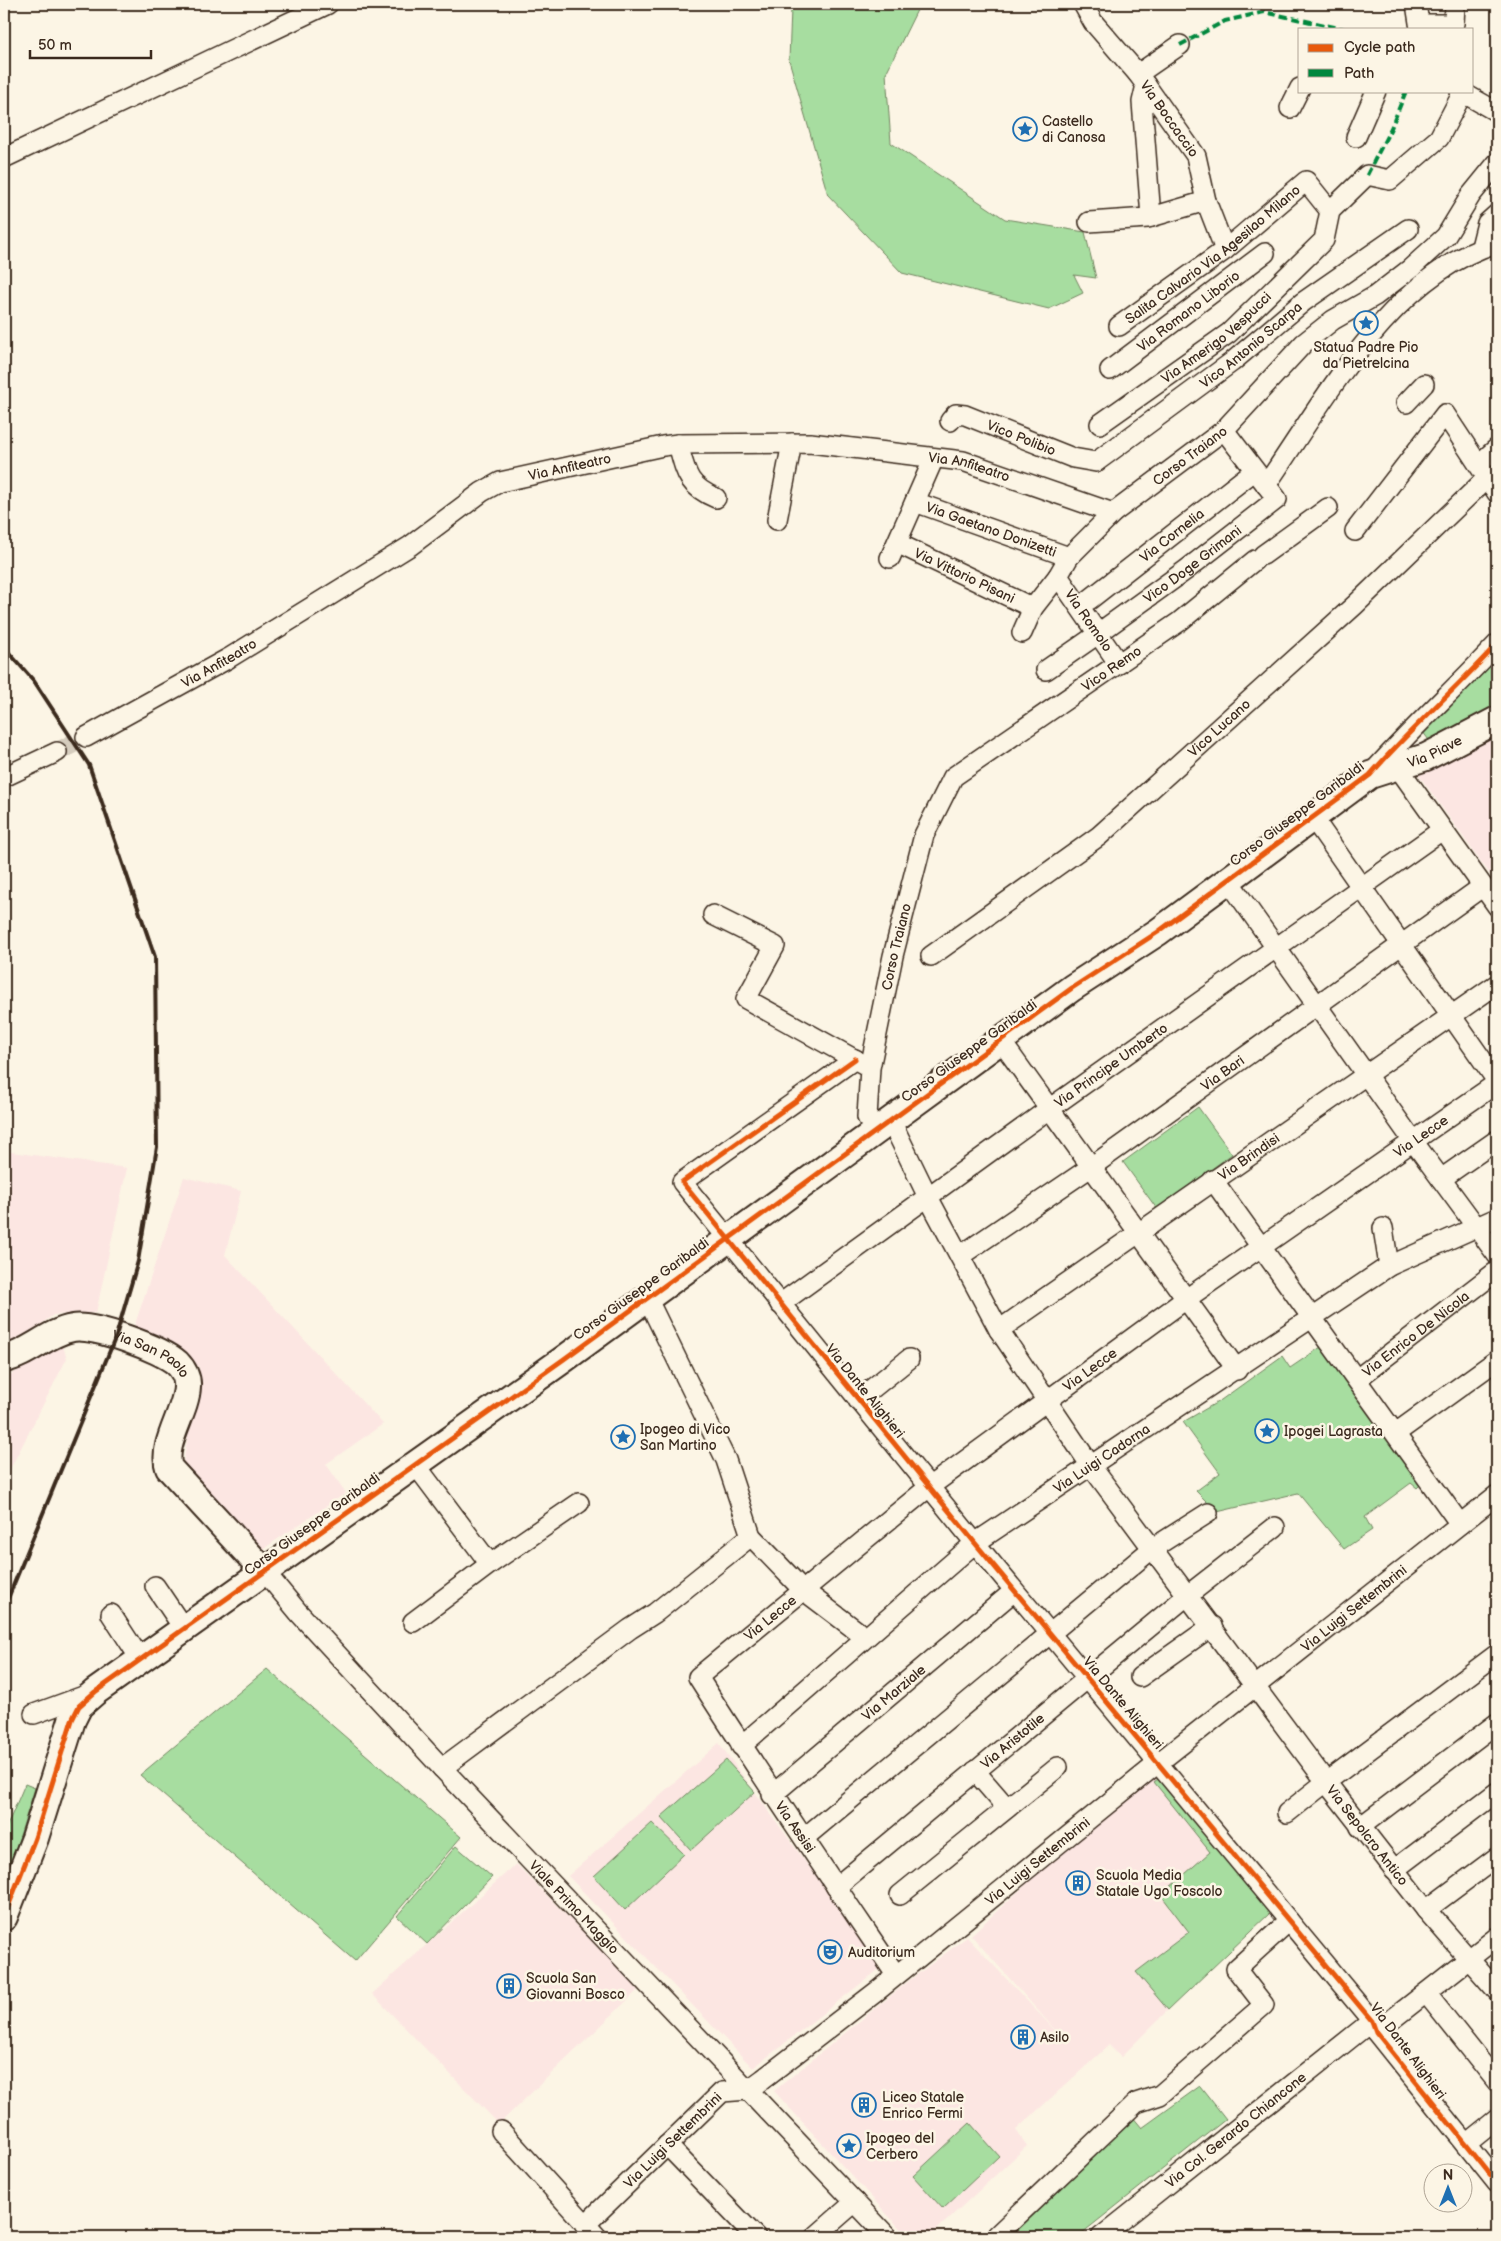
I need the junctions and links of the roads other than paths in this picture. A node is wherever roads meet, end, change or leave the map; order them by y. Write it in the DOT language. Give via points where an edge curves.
graph roads {
  1 [pos="328,4"];
  2 [pos="1083,4"];
  3 [pos="1416,4"];
  4 [pos="1455,4"];
  5 [pos="1420,26"];
  6 [pos="1180,45"];
  7 [pos="1142,79"];
  8 [pos="1298,92"];
  9 [pos="1376,92"];
  10 [pos="1461,93"];
  11 [pos="1290,108"];
  12 [pos="1497,112"];
  13 [pos="1356,137"];
  14 [pos="4,158"];
  15 [pos="1497,163"];
  16 [pos="1206,201"];
  17 [pos="1330,211"];
  18 [pos="1497,214"];
  19 [pos="1151,217"];
  20 [pos="1089,222"];
  21 [pos="1408,229"];
  22 [pos="1446,236"];
  23 [pos="1489,245"];
  24 [pos="1225,250"];
  25 [pos="1266,253"];
  26 [pos="1464,256"];
  27 [pos="1415,277"];
  28 [pos="1375,296"];
  29 [pos="1392,313"];
  30 [pos="1118,326"];
  31 [pos="1110,370"];
  32 [pos="1424,384"];
  33 [pos="1406,403"];
  34 [pos="950,421"];
  35 [pos="1100,424"];
  36 [pos="1224,430"];
  37 [pos="792,443"];
  38 [pos="678,444"];
  39 [pos="1497,448"];
  40 [pos="934,458"];
  41 [pos="1096,462"];
  42 [pos="1488,478"];
  43 [pos="1265,485"];
  44 [pos="716,498"];
  45 [pos="915,502"];
  46 [pos="1328,508"];
  47 [pos="1114,514"];
  48 [pos="778,520"];
  49 [pos="1354,531"];
  50 [pos="1069,557"];
  51 [pos="1058,576"];
  52 [pos="1089,600"];
  53 [pos="1033,608"];
  54 [pos="1022,633"];
  55 [pos="1497,644"];
  56 [pos="1119,664"];
  57 [pos="1046,670"];
  58 [pos="1497,720"];
  59 [pos="86,737"];
  60 [pos="57,752"];
  61 [pos="1396,766"];
  62 [pos="962,768"];
  63 [pos="1370,775"];
  64 [pos="4,777"];
  65 [pos="1313,818"];
  66 [pos="1442,830"];
  67 [pos="1228,880"];
  68 [pos="1361,887"];
  69 [pos="1482,887"];
  70 [pos="1497,906"];
  71 [pos="713,915"];
  72 [pos="1401,946"];
  73 [pos="1277,947"];
  74 [pos="931,956"];
  75 [pos="1497,984"];
  76 [pos="1318,1005"];
  77 [pos="1451,1016"];
  78 [pos="1001,1041"];
  79 [pos="863,1063"];
  80 [pos="1367,1074"];
  81 [pos="1497,1082"];
  82 [pos="1049,1109"];
  83 [pos="883,1128"];
  84 [pos="1497,1140"];
  85 [pos="1413,1141"];
  86 [pos="1091,1167"];
  87 [pos="1441,1179"];
  88 [pos="1213,1180"];
  89 [pos="928,1197"];
  90 [pos="1497,1218"];
  91 [pos="1476,1227"];
  92 [pos="1383,1228"];
  93 [pos="1138,1233"];
  94 [pos="728,1240"];
  95 [pos="1261,1246"];
  96 [pos="1497,1255"];
  97 [pos="960,1256"];
  98 [pos="1389,1266"];
  99 [pos="1497,1271"];
  100 [pos="647,1298"];
  101 [pos="1186,1299"];
  102 [pos="780,1304"];
  103 [pos="1314,1318"];
  104 [pos="999,1330"];
  105 [pos="4,1359"];
  106 [pos="909,1359"];
  107 [pos="1497,1360"];
  108 [pos="1237,1370"];
  109 [pos="1356,1379"];
  110 [pos="858,1400"];
  111 [pos="1046,1401"];
  112 [pos="1396,1433"];
  113 [pos="415,1464"];
  114 [pos="1091,1466"];
  115 [pos="929,1486"];
  116 [pos="1497,1495"];
  117 [pos="579,1503"];
  118 [pos="1208,1513"];
  119 [pos="1460,1524"];
  120 [pos="1275,1527"];
  121 [pos="751,1536"];
  122 [pos="975,1543"];
  123 [pos="1154,1548"];
  124 [pos="490,1564"];
  125 [pos="265,1572"];
  126 [pos="155,1586"];
  127 [pos="803,1590"];
  128 [pos="1014,1590"];
  129 [pos="1188,1595"];
  130 [pos="111,1614"];
  131 [pos="413,1622"];
  132 [pos="1212,1626"];
  133 [pos="184,1629"];
  134 [pos="1050,1633"];
  135 [pos="865,1637"];
  136 [pos="1497,1654"];
  137 [pos="140,1660"];
  138 [pos="698,1677"];
  139 [pos="1140,1677"];
  140 [pos="1088,1678"];
  141 [pos="1256,1685"];
  142 [pos="95,1692"];
  143 [pos="34,1714"];
  144 [pos="1497,1723"];
  145 [pos="741,1746"];
  146 [pos="1158,1763"];
  147 [pos="1058,1767"];
  148 [pos="442,1768"];
  149 [pos="975,1771"];
  150 [pos="1326,1782"];
  151 [pos="1497,1792"];
  152 [pos="772,1795"];
  153 [pos="1007,1808"];
  154 [pos="1287,1813"];
  155 [pos="1360,1827"];
  156 [pos="804,1838"];
  157 [pos="1497,1857"];
  158 [pos="1394,1870"];
  159 [pos="836,1887"];
  160 [pos="900,1895"];
  161 [pos="1426,1910"];
  162 [pos="4,1917"];
  163 [pos="1289,1921"];
  164 [pos="1497,1937"];
  165 [pos="1470,1959"];
  166 [pos="896,1975"];
  167 [pos="1497,1991"];
  168 [pos="1426,1993"];
  169 [pos="1374,2027"];
  170 [pos="1497,2082"];
  171 [pos="748,2090"];
  172 [pos="1497,2119"];
  173 [pos="502,2131"];
  174 [pos="1466,2144"];
  175 [pos="667,2145"];
  176 [pos="1497,2183"];
  177 [pos="854,2202"];
  178 [pos="591,2231"];
  179 [pos="756,2237"];
  180 [pos="815,2237"];
  181 [pos="888,2237"];
  182 [pos="995,2237"];
  183 [pos="1101,2237"];
  1 -- 14 [label="street"];
  2 -- 7 [label="street, Via Boccaccio" via="1093,22"];
  3 -- 5 [label="street"];
  4 -- 5 [label="street" via="1454,24"];
  6 -- 7 [label="street"];
  7 -- 16 [label="street, Via Boccaccio" via="1196,156"];
  7 -- 19 [label="street"];
  8 -- 11 [label="street"];
  9 -- 13 [label="street"];
  10 -- 12 [label="street"];
  10 -- 17 [label="street" via="1439,138 1390,180 1367,175"];
  15 -- 22 [label="street" via="1471,195"];
  16 -- 19 [label="street"];
  16 -- 24 [label="street, Via Boccaccio"];
  17 -- 24 [label="street, Salita Calvario Via Agesilao Milano" via="1306,181"];
  17 -- 35 [label="street, Via Amerigo Vespucci" via="1324,240 1229,333"];
  18 -- 23 [label="street" via="1487,223"];
  19 -- 20 [label="street"];
  21 -- 41 [label="street, Vico Antonio Scarpa" via="1303,302 1232,362"];
  22 -- 26 [label="street"];
  22 -- 27 [label="street"];
  23 -- 26 [label="street"];
  24 -- 30 [label="street, Salita Calvario Via Agesilao Milano"];
  25 -- 31 [label="street, Via Romano Liborio"];
  26 -- 27 [label="street"];
  27 -- 28 [label="street, Corso Traiano"];
  27 -- 29 [label="street"];
  28 -- 29 [label="street"];
  28 -- 36 [label="street, Corso Traiano" via="1333,320 1304,343"];
  29 -- 43 [label="street" via="1371,332"];
  32 -- 33 [label="street"];
  34 -- 41 [label="street, Vico Polibio" via="956,414 964,415 1073,458"];
  36 -- 43 [label="street"];
  36 -- 47 [label="street, Corso Traiano"];
  37 -- 38 [label="street, Via Anfiteatro"];
  37 -- 40 [label="street, Via Anfiteatro"];
  37 -- 48 [label="street"];
  38 -- 44 [label="street" via="686,472 699,491"];
  38 -- 59 [label="street, Via Anfiteatro" via="500,482 410,546 229,658"];
  39 -- 42 [label="street, Vico Lucano"];
  40 -- 45 [label="street"];
  40 -- 47 [label="street, Via Anfiteatro" via="963,461"];
  42 -- 49 [label="street" via="1445,414"];
  42 -- 74 [label="street, Vico Lucano" via="1355,605 1099,836"];
  43 -- 52 [label="street, Via Cornelia"];
  43 -- 57 [label="street, Vico Doge Grimani" via="1186,570"];
  45 -- 50 [label="street, Via Gaetano Donizetti"];
  45 -- 53 [label="street, Via Vittorio Pisani" via="894,551"];
  46 -- 56 [label="street, Vico Remo"];
  47 -- 50 [label="street, Corso Traiano"];
  50 -- 51 [label="street, Corso Traiano"];
  51 -- 53 [label="street, Corso Traiano"];
  51 -- 56 [label="street, Via Romolo"];
  53 -- 54 [label="street, Corso Traiano"];
  55 -- 63 [label="street, Corso Giuseppe Garibaldi"];
  56 -- 62 [label="street, Vico Remo"];
  58 -- 61 [label="street, Via Piave" via="1426,757"];
  60 -- 64 [label="street"];
  61 -- 63 [label="street, Via Piave"];
  61 -- 66 [label="street"];
  62 -- 79 [label="street, Corso Traiano" via="953,776 924,835"];
  63 -- 65 [label="street, Corso Giuseppe Garibaldi"];
  65 -- 67 [label="street, Corso Giuseppe Garibaldi"];
  65 -- 68 [label="street"];
  66 -- 68 [label="street, Via Principe Umberto"];
  66 -- 69 [label="street"];
  67 -- 73 [label="street"];
  67 -- 78 [label="street, Corso Giuseppe Garibaldi"];
  68 -- 72 [label="street"];
  68 -- 73 [label="street, Via Principe Umberto"];
  69 -- 70 [label="street"];
  69 -- 72 [label="street, Via Bari"];
  71 -- 79 [label="street" via="775,946 746,999"];
  72 -- 76 [label="street, Via Bari"];
  72 -- 77 [label="street"];
  73 -- 76 [label="street"];
  73 -- 82 [label="street, Via Principe Umberto"];
  75 -- 77 [label="street, Via Brindisi"];
  76 -- 80 [label="street"];
  76 -- 86 [label="street, Via Bari"];
  77 -- 80 [label="street, Via Brindisi"];
  77 -- 81 [label="street"];
  78 -- 82 [label="street"];
  78 -- 83 [label="street, Corso Giuseppe Garibaldi"];
  79 -- 83 [label="street, Corso Traiano" via="867,1116"];
  79 -- 94 [label="street, Via Dante Alighieri" via="682,1182"];
  80 -- 85 [label="street"];
  80 -- 88 [label="street, Via Brindisi"];
  81 -- 85 [label="street, Via Lecce"];
  82 -- 86 [label="street"];
  82 -- 89 [label="street, Via Principe Umberto"];
  83 -- 89 [label="street, Corso Traiano"];
  83 -- 94 [label="street, Corso Giuseppe Garibaldi"];
  84 -- 87 [label="street"];
  85 -- 87 [label="street"];
  85 -- 95 [label="street, Via Lecce"];
  86 -- 93 [label="street"];
  86 -- 97 [label="street, Via Bari"];
  87 -- 91 [label="street"];
  88 -- 93 [label="street, Via Brindisi"];
  88 -- 95 [label="street"];
  89 -- 97 [label="street, Corso Traiano"];
  89 -- 102 [label="street, Via Principe Umberto"];
  90 -- 91 [label="street, Via Luigi Cadorna"];
  91 -- 96 [label="street"];
  91 -- 98 [label="street, Via Luigi Cadorna"];
  92 -- 98 [label="street"];
  93 -- 101 [label="street"];
  93 -- 104 [label="street, Via Brindisi"];
  94 -- 100 [label="street, Corso Giuseppe Garibaldi"];
  94 -- 102 [label="street, Via Dante Alighieri"];
  95 -- 101 [label="street, Via Lecce"];
  95 -- 103 [label="street"];
  97 -- 104 [label="street, Corso Traiano"];
  98 -- 103 [label="street, Via Luigi Cadorna"];
  99 -- 109 [label="street, Via Enrico De Nicola"];
  100 -- 113 [label="street, Corso Giuseppe Garibaldi"];
  100 -- 121 [label="street" via="726,1460"];
  101 -- 108 [label="street"];
  101 -- 111 [label="street, Via Lecce"];
  102 -- 110 [label="street, Via Dante Alighieri"];
  103 -- 108 [label="street, Via Luigi Cadorna"];
  103 -- 109 [label="street"];
  104 -- 111 [label="street, Corso Traiano"];
  105 -- 125 [label="street, Via San Paolo" via="63,1330 84,1327 139,1344 176,1363 184,1372 187,1386 168,1453 169,1468"];
  106 -- 110 [label="street"];
  107 -- 112 [label="street"];
  108 -- 114 [label="street, Via Luigi Cadorna"];
  109 -- 112 [label="street"];
  110 -- 115 [label="street, Via Dante Alighieri"];
  111 -- 114 [label="street, Corso Traiano"];
  111 -- 115 [label="street, Via Lecce"];
  112 -- 119 [label="street"];
  113 -- 124 [label="street"];
  113 -- 125 [label="street, Corso Giuseppe Garibaldi"];
  114 -- 122 [label="street, Via Luigi Cadorna"];
  114 -- 123 [label="street, Corso Traiano"];
  115 -- 122 [label="street, Via Dante Alighieri"];
  115 -- 127 [label="street, Via Lecce"];
  116 -- 119 [label="street, Via Luigi Settembrini"];
  117 -- 124 [label="street"];
  118 -- 123 [label="street"];
  119 -- 141 [label="street, Via Luigi Settembrini"];
  120 -- 129 [label="street, Via Aristotile"];
  121 -- 127 [label="street"];
  121 -- 148 [label="street" via="655,1613"];
  122 -- 128 [label="street, Via Dante Alighieri"];
  122 -- 135 [label="street, Via Luigi Cadorna"];
  123 -- 129 [label="street, Corso Traiano"];
  123 -- 134 [label="street"];
  124 -- 131 [label="street"];
  125 -- 133 [label="street, Corso Giuseppe Garibaldi"];
  125 -- 148 [label="street, Viale Primo Maggio"];
  126 -- 133 [label="street"];
  127 -- 135 [label="street"];
  127 -- 138 [label="street, Via Lecce"];
  128 -- 134 [label="street, Via Dante Alighieri"];
  128 -- 152 [label="street, Via Marziale"];
  129 -- 132 [label="street, Corso Traiano"];
  129 -- 140 [label="street, Via Aristotile"];
  130 -- 137 [label="street"];
  132 -- 139 [label="street"];
  132 -- 141 [label="street, Corso Traiano"];
  133 -- 137 [label="street, Corso Giuseppe Garibaldi"];
  134 -- 140 [label="street, Via Dante Alighieri"];
  134 -- 156 [label="street"];
  135 -- 145 [label="street, Via Luigi Cadorna"];
  136 -- 150 [label="street, Via Sepolcro Antico"];
  137 -- 142 [label="street, Corso Giuseppe Garibaldi"];
  138 -- 145 [label="street, Via Assisi"];
  140 -- 146 [label="street, Via Dante Alighieri"];
  140 -- 149 [label="street, Via Aristotile"];
  141 -- 146 [label="street, Via Luigi Settembrini"];
  141 -- 150 [label="street, Corso Traiano"];
  142 -- 143 [label="street"];
  142 -- 162 [label="street, Corso Giuseppe Garibaldi" via="79,1706 72,1720 35,1838"];
  144 -- 155 [label="street"];
  145 -- 152 [label="street, Via Assisi"];
  146 -- 163 [label="street, Via Dante Alighieri"];
  146 -- 166 [label="street, Via Luigi Settembrini"];
  147 -- 153 [label="street"];
  148 -- 171 [label="street, Viale Primo Maggio"];
  149 -- 153 [label="street"];
  149 -- 159 [label="street, Via Aristotile"];
  150 -- 154 [label="street"];
  150 -- 155 [label="street, Via Sepolcro Antico"];
  151 -- 158 [label="street"];
  152 -- 156 [label="street, Via Assisi"];
  153 -- 160 [label="street"];
  155 -- 158 [label="street, Via Sepolcro Antico"];
  156 -- 159 [label="street, Via Assisi"];
  157 -- 161 [label="street"];
  158 -- 161 [label="street, Via Sepolcro Antico"];
  159 -- 166 [label="street, Via Assisi"];
  161 -- 165 [label="street, Via Sepolcro Antico"];
  163 -- 169 [label="street, Via Dante Alighieri"];
  163 -- 182 [label="street" via="1236,1969 1264,2006 1160,2095 1136,2103"];
  164 -- 165 [label="street, Via Col. Gerardo Chiancone"];
  165 -- 167 [label="street, Via Sepolcro Antico"];
  165 -- 168 [label="street, Via Col. Gerardo Chiancone"];
  166 -- 171 [label="street, Via Luigi Settembrini"];
  168 -- 169 [label="street, Via Col. Gerardo Chiancone"];
  168 -- 170 [label="street"];
  169 -- 174 [label="street, Via Dante Alighieri"];
  169 -- 183 [label="street, Via Col. Gerardo Chiancone"];
  171 -- 175 [label="street, Via Luigi Settembrini" via="722,2092"];
  171 -- 177 [label="street, Viale Primo Maggio"];
  172 -- 174 [label="street"];
  173 -- 178 [label="street"];
  174 -- 176 [label="street, Via Dante Alighieri"];
  175 -- 178 [label="street, Via Luigi Settembrini"];
  175 -- 179 [label="street"];
  177 -- 180 [label="street"];
  177 -- 181 [label="street, Viale Primo Maggio"];
}
